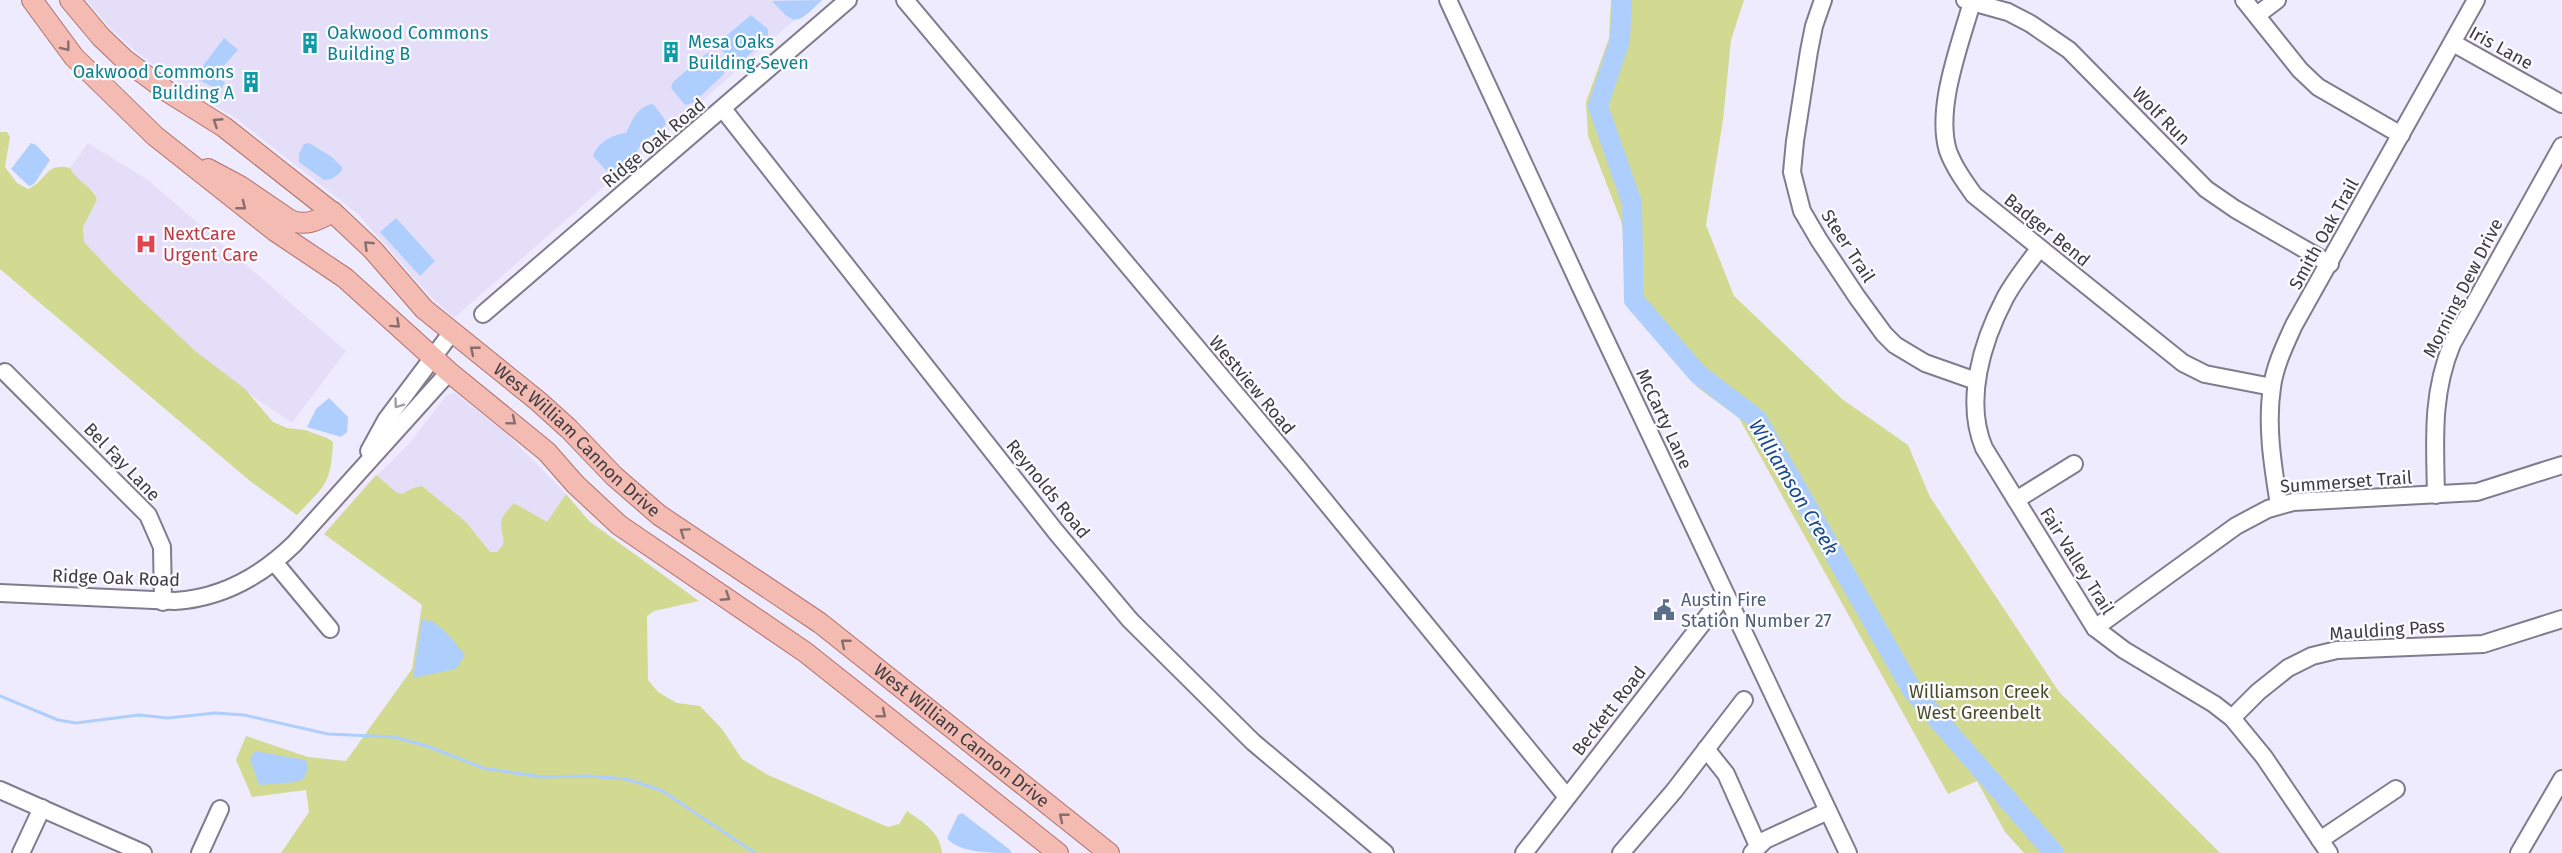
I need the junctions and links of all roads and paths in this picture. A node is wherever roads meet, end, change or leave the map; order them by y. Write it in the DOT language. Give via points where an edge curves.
graph roads {
  1 [pos="32,0"];
  2 [pos="70,0"];
  3 [pos="848,0"];
  4 [pos="905,0"];
  5 [pos="1448,0"];
  6 [pos="1823,0"];
  7 [pos="2244,0"];
  8 [pos="2277,0"];
  9 [pos="2476,0"];
  10 [pos="1968,1"];
  11 [pos="2257,15"];
  12 [pos="2453,42"];
  13 [pos="2562,104"];
  14 [pos="723,109"];
  15 [pos="2401,135"];
  16 [pos="2562,146"];
  17 [pos="188,163"];
  18 [pos="333,212"];
  19 [pos="2039,249"];
  20 [pos="2330,264"];
  21 [pos="483,314"];
  22 [pos="452,332"];
  23 [pos="433,357"];
  24 [pos="5,372"];
  25 [pos="449,372"];
  26 [pos="1976,381"];
  27 [pos="2272,387"];
  28 [pos="2074,464"];
  29 [pos="2562,465"];
  30 [pos="360,468"];
  31 [pos="2436,495"];
  32 [pos="2016,500"];
  33 [pos="2279,505"];
  34 [pos="275,563"];
  35 [pos="0,593"];
  36 [pos="1725,594"];
  37 [pos="163,602"];
  38 [pos="2562,618"];
  39 [pos="2095,628"];
  40 [pos="330,629"];
  41 [pos="1744,699"];
  42 [pos="2232,718"];
  43 [pos="1706,749"];
  44 [pos="2562,779"];
  45 [pos="2396,789"];
  46 [pos="0,790"];
  47 [pos="1567,797"];
  48 [pos="42,808"];
  49 [pos="220,809"];
  50 [pos="1830,815"];
  51 [pos="2324,847"];
  52 [pos="1755,850"];
  53 [pos="21,853"];
  54 [pos="143,853"];
  55 [pos="200,853"];
  56 [pos="1058,853"];
  57 [pos="1109,853"];
  58 [pos="1385,853"];
  59 [pos="1524,853"];
  60 [pos="1621,853"];
  61 [pos="1848,853"];
  62 [pos="2519,853"];
  1 -- 17 [label="main road, West William Cannon Drive, one-way" via="74,57 130,114"];
  18 -- 2 [label="main road, West William Cannon Drive, one-way" via="224,127 124,59"];
  3 -- 14 [label="street, Ridge Oak Road"];
  4 -- 47 [label="street, Westview Road" via="1297,467"];
  5 -- 36 [label="street, McCarty Lane"];
  6 -- 26 [label="street, Steer Trail" via="1810,43 1795,141 1792,172 1802,211 1857,297 1895,345 1925,363"];
  7 -- 11 [label="street"];
  8 -- 11 [label="street"];
  9 -- 12 [label="street, Smith Oak Trail"];
  10 -- 19 [label="street, Badger Bend" via="1946,104 1948,151 1974,195"];
  10 -- 20 [label="street, Wolf Run" via="2008,12 2050,36 2069,50 2206,189"];
  11 -- 15 [label="street" via="2318,87"];
  12 -- 13 [label="street, Iris Lane"];
  12 -- 15 [label="street, Smith Oak Trail"];
  14 -- 21 [label="street, Ridge Oak Road"];
  14 -- 58 [label="street, Reynolds Road" via="1056,532 1130,620 1253,742"];
  15 -- 20 [label="street, Smith Oak Trail"];
  16 -- 31 [label="street, Morning Dew Drive" via="2444,364 2435,411"];
  17 -- 18 [label="main road" via="224,176 301,224"];
  17 -- 23 [label="main road, West William Cannon Drive, one-way" via="275,231 345,278"];
  22 -- 18 [label="main road, West William Cannon Drive, one-way" via="424,309 374,250"];
  19 -- 26 [label="street, Fair Valley Trail" via="2005,298"];
  19 -- 27 [label="street, Badger Bend" via="2189,367 2215,377"];
  20 -- 27 [label="street, Smith Oak Trail" via="2285,346"];
  22 -- 23 [label="street, Ridge Oak Road"];
  57 -- 22 [label="main road, West William Cannon Drive, one-way" via="820,623 634,496 538,401"];
  23 -- 25 [label="main road, West William Cannon Drive"];
  23 -- 30 [label="street, Ridge Oak Road, one-way" via="387,420"];
  24 -- 37 [label="street, Bel Fay Lane" via="148,515 162,547"];
  25 -- 30 [label="street, Ridge Oak Road"];
  25 -- 56 [label="main road, West William Cannon Drive, one-way" via="547,452 619,525 805,652"];
  26 -- 32 [label="street, Fair Valley Trail" via="1978,434"];
  27 -- 33 [label="street, Smith Oak Trail" via="2270,423"];
  28 -- 32 [label="street"];
  29 -- 31 [label="street, Summerset Trail" via="2477,492"];
  30 -- 34 [label="street, Ridge Oak Road"];
  31 -- 33 [label="street, Summerset Trail"];
  32 -- 39 [label="street, Fair Valley Trail"];
  33 -- 39 [label="street, Summerset Trail" via="2236,526"];
  34 -- 37 [label="street, Ridge Oak Road" via="218,592"];
  34 -- 40 [label="street"];
  35 -- 37 [label="street, Ridge Oak Road"];
  36 -- 47 [label="street, Beckett Road"];
  36 -- 50 [label="street, McCarty Lane"];
  38 -- 42 [label="street, Maulding Pass" via="2483,644 2337,650 2312,656 2288,668"];
  39 -- 42 [label="street, Fair Valley Trail"];
  41 -- 43 [label="street"];
  42 -- 51 [label="street, Fair Valley Trail"];
  43 -- 52 [label="street" via="1726,774"];
  43 -- 60 [label="street"];
  44 -- 62 [label="street"];
  45 -- 51 [label="street"];
  46 -- 48 [label="street"];
  47 -- 59 [label="street, Beckett Road"];
  48 -- 53 [label="street"];
  48 -- 54 [label="street"];
  49 -- 55 [label="street"];
  50 -- 52 [label="street"];
  50 -- 61 [label="street, McCarty Lane"];
}
